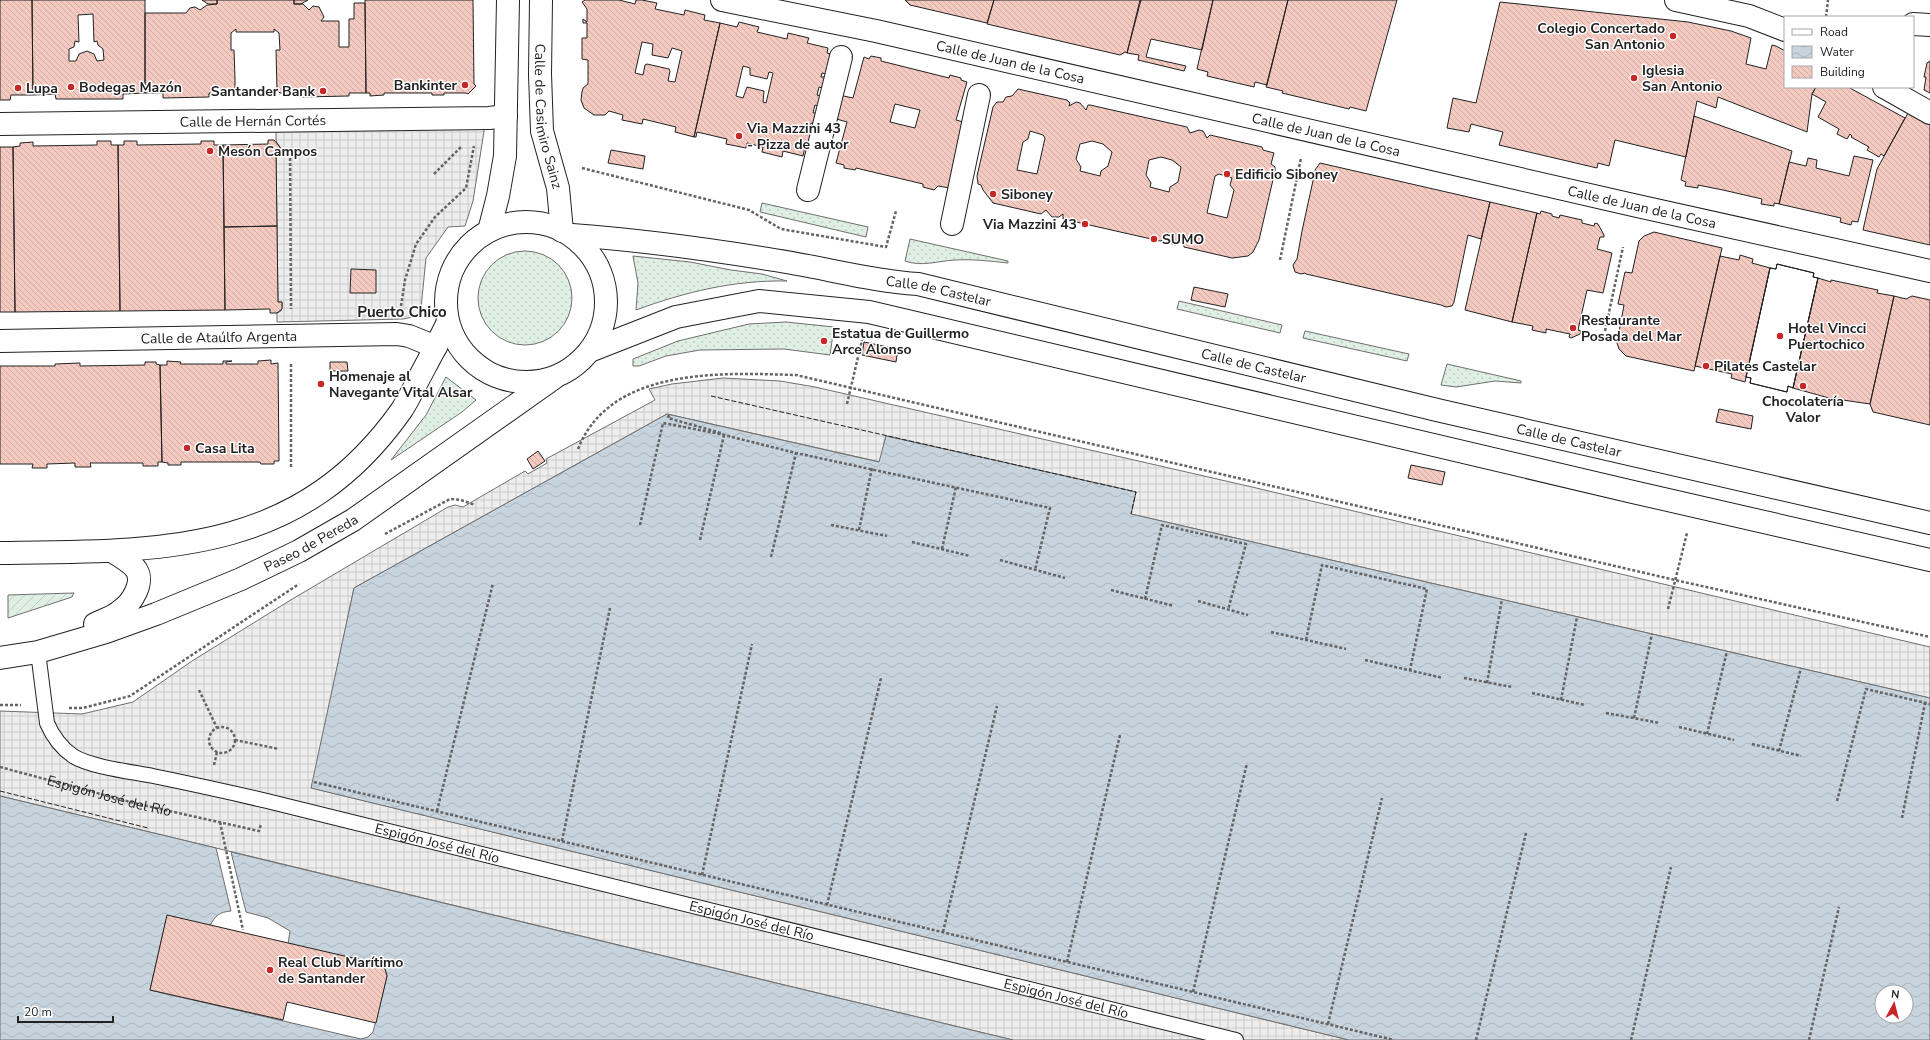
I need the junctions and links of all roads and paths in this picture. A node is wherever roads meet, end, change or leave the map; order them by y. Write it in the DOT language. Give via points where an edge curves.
graph roads {
  1 [pos="508,0"];
  2 [pos="541,0"];
  3 [pos="722,0"];
  4 [pos="1676,0"];
  5 [pos="1828,1"];
  6 [pos="1826,16"];
  7 [pos="1914,24"];
  8 [pos="1930,25"];
  9 [pos="1784,30"];
  10 [pos="841,58"];
  11 [pos="1886,88"];
  12 [pos="980,95"];
  13 [pos="1930,113"];
  14 [pos="506,116"];
  15 [pos="0,124"];
  16 [pos="477,125"];
  17 [pos="290,145"];
  18 [pos="1302,155"];
  19 [pos="579,166"];
  20 [pos="434,174"];
  21 [pos="808,190"];
  22 [pos="896,211"];
  23 [pos="952,224"];
  24 [pos="489,231"];
  25 [pos="567,233"];
  26 [pos="1623,247"];
  27 [pos="1280,260"];
  28 [pos="1930,271"];
  29 [pos="446,326"];
  30 [pos="1605,331"];
  31 [pos="397,334"];
  32 [pos="291,336"];
  33 [pos="863,336"];
  34 [pos="0,341"];
  35 [pos="436,347"];
  36 [pos="592,350"];
  37 [pos="554,378"];
  38 [pos="851,387"];
  39 [pos="847,404"];
  40 [pos="669,415"];
  41 [pos="722,434"];
  42 [pos="578,449"];
  43 [pos="796,453"];
  44 [pos="291,468"];
  45 [pos="872,468"];
  46 [pos="956,487"];
  47 [pos="475,505"];
  48 [pos="1930,523"];
  49 [pos="640,525"];
  50 [pos="831,525"];
  51 [pos="1688,529"];
  52 [pos="859,530"];
  53 [pos="887,536"];
  54 [pos="378,538"];
  55 [pos="700,540"];
  56 [pos="912,542"];
  57 [pos="942,549"];
  58 [pos="112,551"];
  59 [pos="0,552"];
  60 [pos="970,556"];
  61 [pos="771,557"];
  62 [pos="1000,560"];
  63 [pos="1930,560"];
  64 [pos="1035,570"];
  65 [pos="1065,578"];
  66 [pos="1675,580"];
  67 [pos="303,582"];
  68 [pos="493,583"];
  69 [pos="1111,590"];
  70 [pos="1145,598"];
  71 [pos="1502,599"];
  72 [pos="1198,601"];
  73 [pos="1174,606"];
  74 [pos="610,608"];
  75 [pos="1668,609"];
  76 [pos="1228,610"];
  77 [pos="1248,616"];
  78 [pos="1577,617"];
  79 [pos="1271,632"];
  80 [pos="1652,634"];
  81 [pos="1930,637"];
  82 [pos="1306,640"];
  83 [pos="752,644"];
  84 [pos="1346,649"];
  85 [pos="1727,651"];
  86 [pos="38,652"];
  87 [pos="0,658"];
  88 [pos="1365,660"];
  89 [pos="1801,668"];
  90 [pos="1410,670"];
  91 [pos="881,678"];
  92 [pos="1443,678"];
  93 [pos="1464,678"];
  94 [pos="1487,683"];
  95 [pos="1512,687"];
  96 [pos="199,690"];
  97 [pos="1532,693"];
  98 [pos="1561,700"];
  99 [pos="1925,703"];
  100 [pos="1930,704"];
  101 [pos="0,705"];
  102 [pos="997,706"];
  103 [pos="1585,706"];
  104 [pos="45,707"];
  105 [pos="1606,713"];
  106 [pos="1634,718"];
  107 [pos="1660,723"];
  108 [pos="1679,727"];
  109 [pos="217,728"];
  110 [pos="1707,734"];
  111 [pos="1120,735"];
  112 [pos="235,740"];
  113 [pos="1734,740"];
  114 [pos="1752,744"];
  115 [pos="279,749"];
  116 [pos="1779,751"];
  117 [pos="1801,756"];
  118 [pos="1247,763"];
  119 [pos="0,767"];
  120 [pos="314,782"];
  121 [pos="1382,798"];
  122 [pos="267,801"];
  123 [pos="1838,801"];
  124 [pos="437,811"];
  125 [pos="1902,818"];
  126 [pos="220,822"];
  127 [pos="1526,833"];
  128 [pos="562,841"];
  129 [pos="1671,867"];
  130 [pos="702,875"];
  131 [pos="827,905"];
  132 [pos="1839,907"];
  133 [pos="243,930"];
  134 [pos="943,932"];
  135 [pos="1067,962"];
  136 [pos="1193,992"];
  137 [pos="1328,1024"];
  138 [pos="1236,1040"];
  139 [pos="1394,1040"];
  140 [pos="1476,1040"];
  141 [pos="1631,1040"];
  142 [pos="1809,1040"];
  1 -- 14 [label="main road"];
  2 -- 25 [label="main road, Calle de Casimiro Sainz" via="542,131"];
  3 -- 28 [label="main road, Calle de Juan de la Cosa" via="876,31"];
  4 -- 9 [label="main road" via="1749,16"];
  5 -- 6 [label="path"];
  7 -- 8 [label="main road"];
  10 -- 21 [label="main road"];
  11 -- 13 [label="main road"];
  12 -- 23 [label="main road"];
  14 -- 16 [label="main road, Calle de Hernán Cortés"];
  14 -- 24 [label="main road" via="505,156"];
  15 -- 16 [label="main road, Calle de Hernán Cortés"];
  16 -- 20 [label="path"];
  16 -- 31 [label="path" via="466,188 435,217 416,244 405,280"];
  17 -- 32 [label="path"];
  18 -- 27 [label="path"];
  19 -- 22 [label="path" via="585,170 749,210 781,229 886,247"];
  24 -- 25 [label="main road" via="513,223 540,224"];
  24 -- 29 [label="main road" via="474,240 452,266 443,299"];
  25 -- 36 [label="main road" via="586,246 604,278 607,315"];
  25 -- 48 [label="main road, Calle de Castelar" via="751,256 918,284 1429,408"];
  26 -- 30 [label="path"];
  29 -- 35 [label="main road"];
  29 -- 37 [label="main road" via="470,361 496,377 525,383"];
  31 -- 32 [label="main road, Calle de Ataúlfo Argenta"];
  31 -- 35 [label="main road, Calle de Ataúlfo Argenta"];
  32 -- 34 [label="main road, Calle de Ataúlfo Argenta"];
  32 -- 44 [label="path"];
  33 -- 38 [label="path"];
  35 -- 58 [label="main road" via="402,410 361,461 334,483 284,515 233,533 195,542"];
  36 -- 37 [label="main road, Paseo de Pereda" via="578,364"];
  36 -- 63 [label="main road" via="676,317 759,301 869,312 1626,491"];
  37 -- 86 [label="main road, Paseo de Pereda" via="353,520 299,551 241,579 156,614 96,636"];
  38 -- 39 [label="path"];
  38 -- 42 [label="path" via="796,375 717,374 665,382 639,389 621,398 599,416 584,435"];
  38 -- 66 [label="path"];
  40 -- 41 [label="path" via="668,418"];
  41 -- 43 [label="path"];
  41 -- 49 [label="path" via="663,424"];
  41 -- 55 [label="path"];
  43 -- 45 [label="path"];
  43 -- 61 [label="path"];
  45 -- 46 [label="path"];
  45 -- 52 [label="path"];
  46 -- 57 [label="path"];
  46 -- 64 [label="path" via="1050,508"];
  47 -- 54 [label="path" via="450,499"];
  50 -- 52 [label="path"];
  51 -- 66 [label="path"];
  52 -- 53 [label="path"];
  56 -- 57 [label="path"];
  57 -- 60 [label="path"];
  58 -- 59 [label="main road"];
  58 -- 86 [label="main road, Paseo de Pereda" via="133,565 139,574 137,587 128,604 120,612"];
  62 -- 64 [label="path"];
  64 -- 65 [label="path"];
  66 -- 75 [label="path"];
  66 -- 81 [label="path"];
  67 -- 104 [label="path" via="130,696 83,708"];
  68 -- 124 [label="path"];
  69 -- 70 [label="path"];
  70 -- 73 [label="path"];
  70 -- 76 [label="path" via="1162,525 1246,544"];
  71 -- 94 [label="path"];
  72 -- 76 [label="path"];
  74 -- 128 [label="path"];
  76 -- 77 [label="path"];
  78 -- 98 [label="path"];
  79 -- 82 [label="path"];
  80 -- 106 [label="path"];
  82 -- 84 [label="path"];
  82 -- 90 [label="path" via="1322,565 1427,589"];
  83 -- 130 [label="path"];
  85 -- 110 [label="path"];
  86 -- 87 [label="main road, Paseo de Pereda"];
  86 -- 104 [label="lane"];
  88 -- 90 [label="path"];
  89 -- 116 [label="path"];
  90 -- 92 [label="path"];
  91 -- 131 [label="path"];
  93 -- 94 [label="path"];
  94 -- 95 [label="path"];
  96 -- 109 [label="path"];
  97 -- 98 [label="path"];
  98 -- 103 [label="path"];
  99 -- 100 [label="path"];
  99 -- 123 [label="path" via="1866,689"];
  99 -- 125 [label="path"];
  101 -- 104 [label="path"];
  102 -- 134 [label="path"];
  104 -- 122 [label="lane, Espigón José del Río" via="47,723 59,745 74,757 109,768"];
  105 -- 106 [label="path"];
  106 -- 107 [label="path"];
  108 -- 110 [label="path"];
  109 -- 112 [label="path" via="230,729"];
  109 -- 112 [label="path" via="211,734 210,742 217,752 229,750 235,744"];
  110 -- 113 [label="path"];
  111 -- 135 [label="path"];
  112 -- 115 [label="path"];
  114 -- 116 [label="path"];
  116 -- 117 [label="path"];
  118 -- 136 [label="path"];
  119 -- 126 [label="path, Espigón José del Río" via="138,804"];
  120 -- 124 [label="path"];
  121 -- 137 [label="path"];
  122 -- 126 [label="path, Espigón José del Río" via="259,831"];
  122 -- 138 [label="lane, Espigón José del Río"];
  124 -- 128 [label="path"];
  126 -- 133 [label="path"];
  127 -- 140 [label="path"];
  128 -- 130 [label="path"];
  129 -- 141 [label="path"];
  130 -- 131 [label="path"];
  131 -- 134 [label="path"];
  132 -- 142 [label="path"];
  134 -- 135 [label="path"];
  135 -- 136 [label="path"];
  136 -- 137 [label="path"];
  137 -- 139 [label="path"];
}
